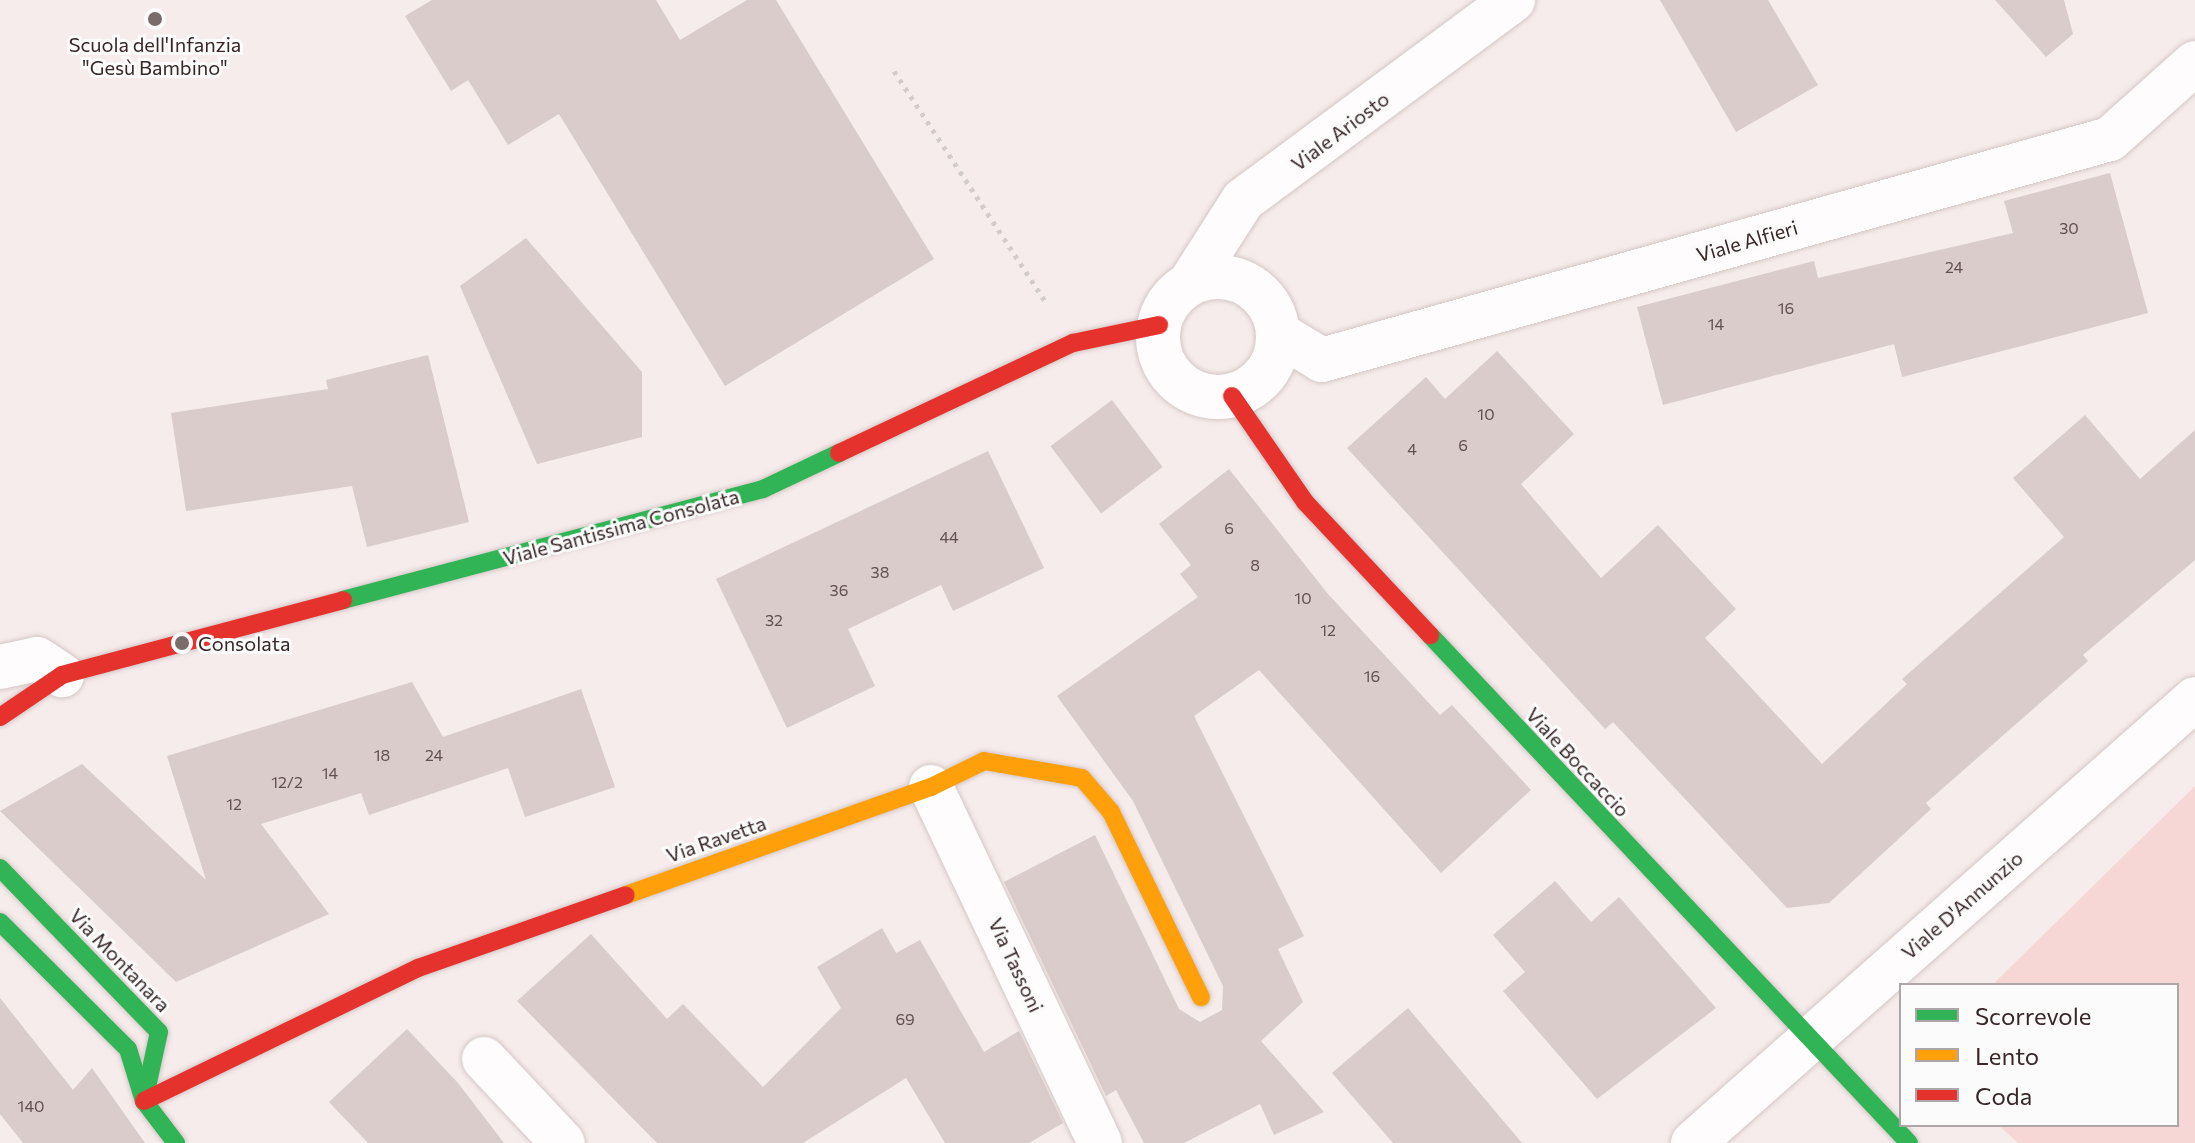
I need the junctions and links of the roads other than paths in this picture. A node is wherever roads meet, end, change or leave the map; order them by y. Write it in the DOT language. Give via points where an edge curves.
graph roads {
  1 [pos="1513,0"];
  2 [pos="2195,63"];
  3 [pos="1190,283"];
  4 [pos="1159,325"];
  5 [pos="1279,334"];
  6 [pos="1232,396"];
  7 [pos="0,667"];
  8 [pos="62,675"];
  9 [pos="2195,699"];
  10 [pos="0,717"];
  11 [pos="931,787"];
  12 [pos="0,868"];
  13 [pos="0,922"];
  14 [pos="1201,997"];
  15 [pos="1809,1041"];
  16 [pos="484,1059"];
  17 [pos="144,1101"];
  18 [pos="176,1143"];
  19 [pos="563,1143"];
  20 [pos="1100,1143"];
  21 [pos="1693,1143"];
  22 [pos="1909,1143"];
  1 -- 3 [label="street, Viale Ariosto" via="1243,200"];
  2 -- 5 [label="street, Viale Alfieri" via="2110,139 1322,360"];
  3 -- 4 [label="street" via="1168,303"];
  3 -- 5 [label="street" via="1217,276 1251,285 1274,312"];
  4 -- 6 [label="street" via="1159,347 1176,380 1212,397"];
  4 -- 8 [label="street, Viale Santissima Consolata" via="1073,343 763,489"];
  5 -- 6 [label="street" via="1273,364 1253,387"];
  6 -- 15 [label="street, Viale Boccaccio" via="1305,502"];
  7 -- 8 [label="street" via="37,659"];
  8 -- 10 [label="street, Viale Santissima Consolata"];
  9 -- 15 [label="street, Viale D'Annunzio"];
  11 -- 14 [label="street, Via Ravetta" via="984,761 1082,778 1111,812"];
  11 -- 17 [label="street, Via Ravetta" via="418,968"];
  11 -- 20 [label="street, Via Tassoni"];
  12 -- 17 [label="street, Via Montanara" via="159,1032"];
  13 -- 17 [label="street" via="128,1049"];
  15 -- 21 [label="street, Viale D'Annunzio"];
  15 -- 22 [label="street, Viale Boccaccio"];
  16 -- 19 [label="street"];
  17 -- 18 [label="street"];
}
